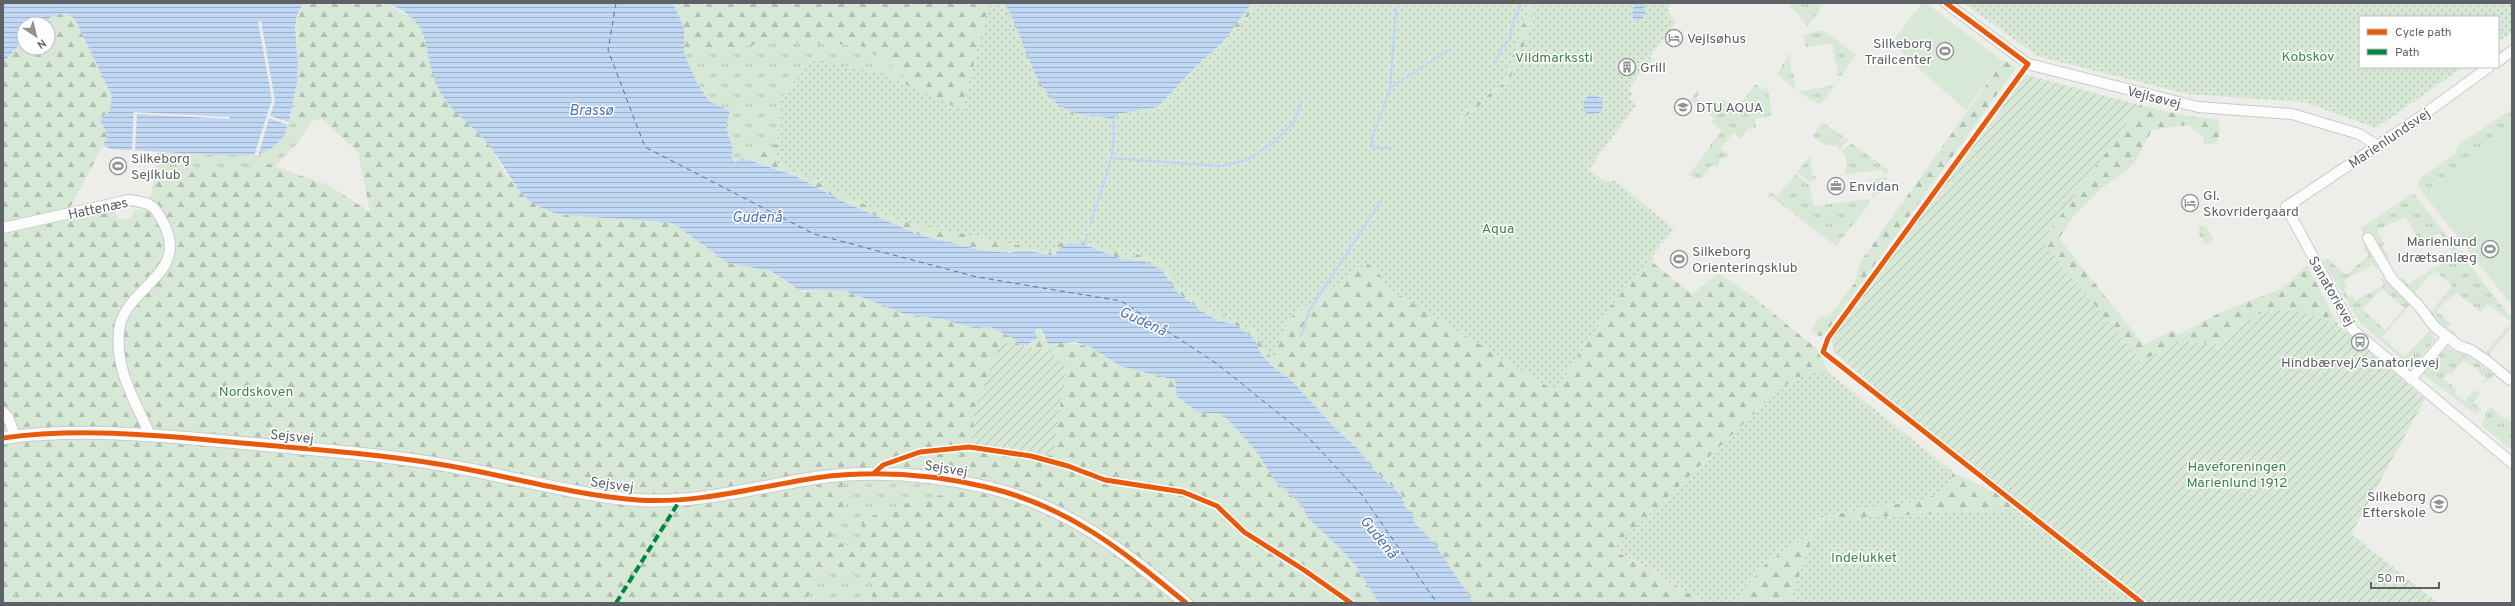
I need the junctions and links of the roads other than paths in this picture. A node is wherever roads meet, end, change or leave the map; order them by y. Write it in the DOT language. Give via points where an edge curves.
graph roads {
  1 [pos="1946,3"];
  2 [pos="2512,51"];
  3 [pos="2499,60"];
  4 [pos="2488,68"];
  5 [pos="2378,146"];
  6 [pos="2286,207"];
  7 [pos="3,228"];
  8 [pos="2368,238"];
  9 [pos="2446,338"];
  10 [pos="2411,379"];
  11 [pos="2510,380"];
  12 [pos="3,412"];
  13 [pos="150,435"];
  14 [pos="15,436"];
  15 [pos="3,438"];
  16 [pos="2512,463"];
  17 [pos="1186,603"];
  1 -- 5 [label="street, Vejlsøvej" via="2028,64 2198,108 2292,114 2359,134"];
  2 -- 3 [label="street"];
  4 -- 5 [label="street, Marienlundsvej"];
  5 -- 6 [label="street, Marienlundsvej"];
  6 -- 10 [label="street, Sanatorievej" via="2353,330"];
  7 -- 13 [label="street, Hattenæs" via="129,200 147,202 158,212 166,228 169,256 165,268 138,294 119,329 121,372"];
  8 -- 9 [label="street" via="2392,278"];
  9 -- 10 [label="street"];
  9 -- 11 [label="street" via="2487,361"];
  10 -- 16 [label="street, Sanatorievej"];
  12 -- 14 [label="street" via="8,417"];
  13 -- 14 [label="street, Sejsvej" via="57,433"];
  13 -- 17 [label="street, Sejsvej" via="406,459 638,500 680,500 836,476 873,474 943,479 1004,492 1061,513 1110,542"];
  14 -- 15 [label="street, Sejsvej"];
}
